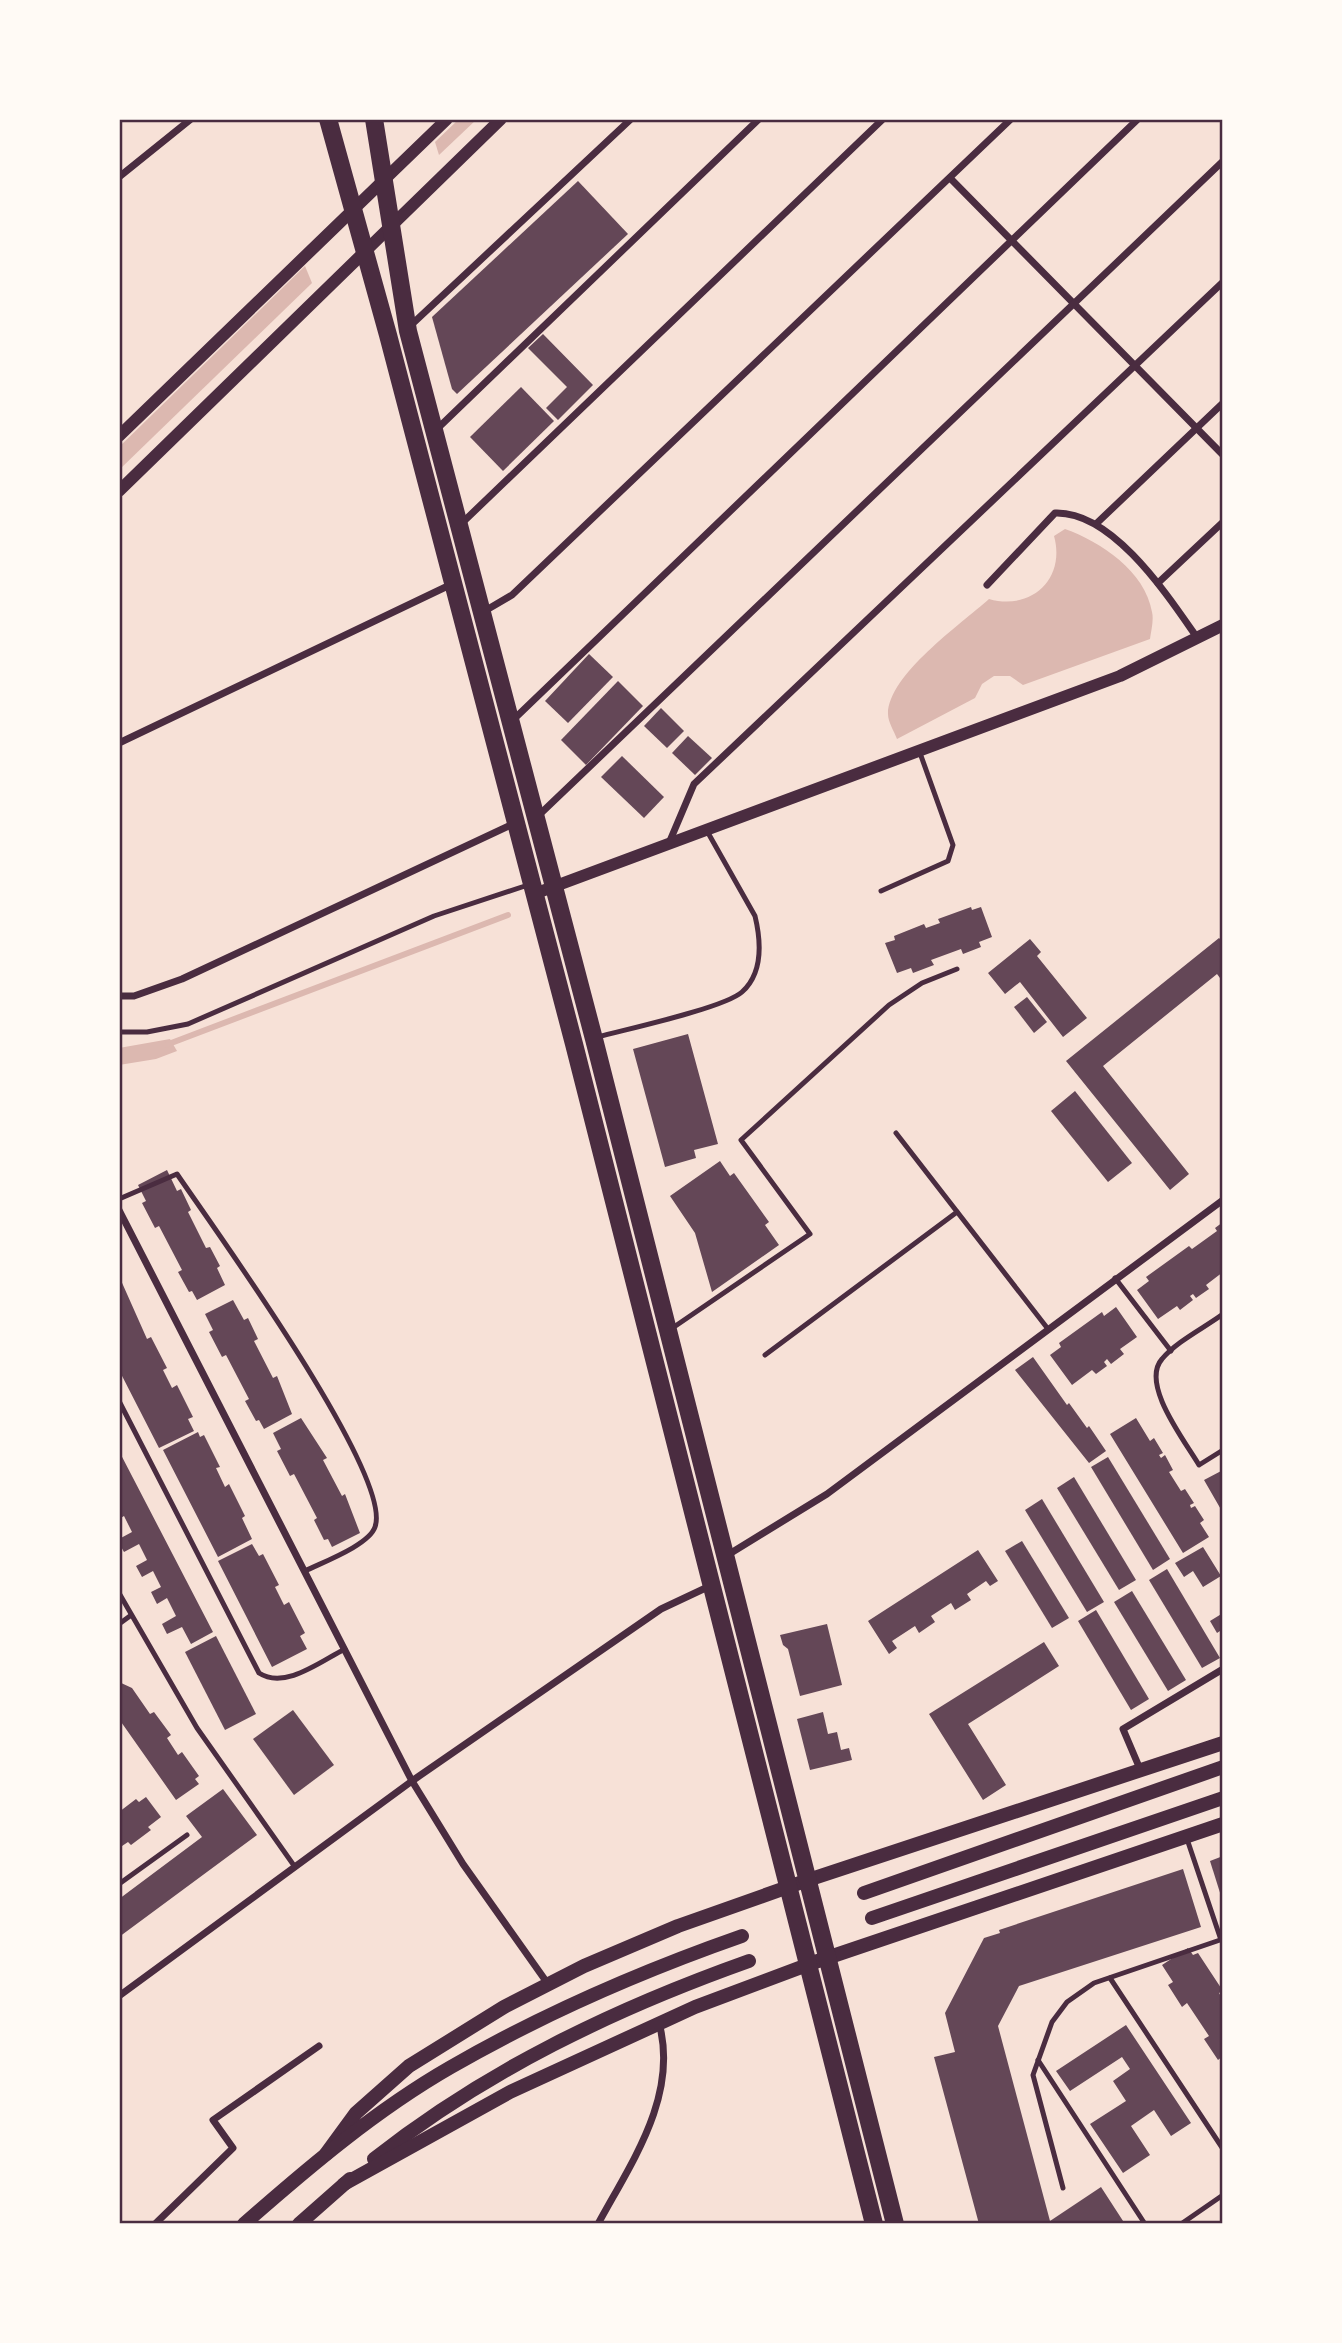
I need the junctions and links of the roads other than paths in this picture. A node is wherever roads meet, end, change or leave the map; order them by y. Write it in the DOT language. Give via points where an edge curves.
graph roads {
  1 [pos="191,119"];
  2 [pos="328,119"];
  3 [pos="374,119"];
  4 [pos="447,119"];
  5 [pos="501,119"];
  6 [pos="631,119"];
  7 [pos="759,119"];
  8 [pos="883,119"];
  9 [pos="1012,119"];
  10 [pos="1138,119"];
  11 [pos="1223,161"];
  12 [pos="119,177"];
  13 [pos="950,178"];
  14 [pos="385,179"];
  15 [pos="353,211"];
  16 [pos="392,225"];
  17 [pos="1011,241"];
  18 [pos="365,252"];
  19 [pos="1223,282"];
  20 [pos="1074,304"];
  21 [pos="408,328"];
  22 [pos="1135,366"];
  23 [pos="1223,402"];
  24 [pos="1196,428"];
  25 [pos="434,432"];
  26 [pos="119,436"];
  27 [pos="1223,455"];
  28 [pos="119,491"];
  29 [pos="1097,523"];
  30 [pos="1223,523"];
  31 [pos="459,526"];
  32 [pos="453,583"];
  33 [pos="1158,583"];
  34 [pos="987,584"];
  35 [pos="482,612"];
  36 [pos="1223,625"];
  37 [pos="1199,639"];
  38 [pos="510,722"];
  39 [pos="119,743"];
  40 [pos="919,750"];
  41 [pos="536,819"];
  42 [pos="516,823"];
  43 [pos="705,828"];
  44 [pos="669,843"];
  45 [pos="554,886"];
  46 [pos="533,889"];
  47 [pos="881,891"];
  48 [pos="957,969"];
  49 [pos="119,996"];
  50 [pos="119,1032"];
  51 [pos="594,1039"];
  52 [pos="896,1133"];
  53 [pos="119,1199"];
  54 [pos="1223,1200"];
  55 [pos="119,1210"];
  56 [pos="957,1212"];
  57 [pos="1115,1278"];
  58 [pos="1223,1314"];
  59 [pos="1048,1329"];
  60 [pos="668,1331"];
  61 [pos="1171,1351"];
  62 [pos="765,1356"];
  63 [pos="119,1401"];
  64 [pos="1223,1450"];
  65 [pos="726,1556"];
  66 [pos="305,1571"];
  67 [pos="712,1584"];
  68 [pos="119,1593"];
  69 [pos="130,1616"];
  70 [pos="119,1623"];
  71 [pos="345,1648"];
  72 [pos="1223,1669"];
  73 [pos="1223,1742"];
  74 [pos="1223,1767"];
  75 [pos="1140,1769"];
  76 [pos="412,1781"];
  77 [pos="1223,1798"];
  78 [pos="1223,1824"];
  79 [pos="187,1835"];
  80 [pos="1186,1836"];
  81 [pos="295,1867"];
  82 [pos="808,1880"];
  83 [pos="119,1884"];
  84 [pos="789,1887"];
  85 [pos="864,1893"];
  86 [pos="872,1918"];
  87 [pos="742,1936"];
  88 [pos="1222,1939"];
  89 [pos="828,1958"];
  90 [pos="749,1961"];
  91 [pos="808,1965"];
  92 [pos="1110,1978"];
  93 [pos="548,1984"];
  94 [pos="119,1996"];
  95 [pos="659,2022"];
  96 [pos="319,2046"];
  97 [pos="1038,2060"];
  98 [pos="1223,2149"];
  99 [pos="326,2154"];
  100 [pos="344,2184"];
  101 [pos="1063,2188"];
  102 [pos="1223,2195"];
  103 [pos="155,2224"];
  104 [pos="244,2224"];
  105 [pos="299,2224"];
  106 [pos="598,2224"];
  107 [pos="874,2224"];
  108 [pos="895,2224"];
  109 [pos="1145,2224"];
  110 [pos="1181,2224"];
  1 -- 12 [label="street"];
  2 -- 15 [label="main road"];
  3 -- 14 [label="main road"];
  4 -- 14 [label="street"];
  5 -- 16 [label="street"];
  6 -- 21 [label="street"];
  7 -- 25 [label="street"];
  8 -- 31 [label="street"];
  9 -- 13 [label="street"];
  10 -- 17 [label="street"];
  11 -- 20 [label="street"];
  13 -- 17 [label="street"];
  13 -- 35 [label="street" via="512,594"];
  14 -- 15 [label="street"];
  14 -- 16 [label="main road"];
  15 -- 18 [label="main road"];
  15 -- 26 [label="street"];
  16 -- 18 [label="street"];
  16 -- 21 [label="main road"];
  17 -- 20 [label="street"];
  17 -- 38 [label="street"];
  18 -- 28 [label="street"];
  18 -- 32 [label="main road"];
  19 -- 22 [label="street"];
  20 -- 22 [label="street"];
  20 -- 41 [label="street"];
  21 -- 25 [label="main road"];
  22 -- 24 [label="street"];
  22 -- 44 [label="street" via="694,784"];
  23 -- 24 [label="street"];
  24 -- 27 [label="street"];
  24 -- 29 [label="street"];
  25 -- 31 [label="main road"];
  29 -- 33 [label="street"];
  29 -- 34 [label="street" via="1079,515 1055,513"];
  30 -- 33 [label="street"];
  31 -- 35 [label="main road"];
  32 -- 39 [label="street"];
  32 -- 42 [label="main road"];
  33 -- 37 [label="street"];
  35 -- 38 [label="main road"];
  36 -- 37 [label="street"];
  37 -- 40 [label="street" via="1120,676"];
  38 -- 41 [label="main road"];
  40 -- 43 [label="street"];
  40 -- 47 [label="lane" via="953,845 948,861"];
  41 -- 45 [label="main road"];
  42 -- 46 [label="main road"];
  42 -- 49 [label="street" via="182,979 134,996"];
  43 -- 44 [label="street"];
  43 -- 51 [label="lane" via="755,916 758,959 747,986 725,1001"];
  44 -- 45 [label="street"];
  45 -- 46 [label="street"];
  45 -- 51 [label="main road"];
  46 -- 50 [label="lane" via="434,916 188,1024"];
  46 -- 67 [label="main road"];
  48 -- 60 [label="lane" via="922,983 889,1005 741,1140 810,1234"];
  51 -- 60 [label="main road"];
  52 -- 56 [label="lane"];
  53 -- 66 [label="lane" via="177,1174 353,1446 377,1504 376,1525 368,1539"];
  54 -- 57 [label="street"];
  55 -- 66 [label="street"];
  56 -- 59 [label="lane"];
  56 -- 62 [label="lane"];
  57 -- 59 [label="street"];
  57 -- 61 [label="lane"];
  58 -- 61 [label="lane"];
  59 -- 65 [label="street" via="827,1494"];
  60 -- 65 [label="main road"];
  61 -- 64 [label="lane" via="1155,1371 1158,1393 1199,1465"];
  63 -- 71 [label="lane" via="259,1673 286,1679"];
  65 -- 82 [label="main road"];
  66 -- 71 [label="street"];
  67 -- 76 [label="street" via="661,1609"];
  67 -- 84 [label="main road"];
  68 -- 69 [label="lane"];
  69 -- 70 [label="lane"];
  69 -- 81 [label="lane" via="197,1728"];
  71 -- 76 [label="street"];
  72 -- 75 [label="street" via="1123,1728"];
  73 -- 75 [label="main road"];
  74 -- 85 [label="main road"];
  75 -- 82 [label="main road"];
  76 -- 81 [label="street"];
  76 -- 93 [label="street" via="463,1864"];
  77 -- 86 [label="main road"];
  78 -- 80 [label="main road"];
  79 -- 83 [label="lane"];
  80 -- 88 [label="lane"];
  80 -- 89 [label="main road"];
  81 -- 94 [label="street"];
  82 -- 84 [label="main road"];
  82 -- 89 [label="main road"];
  84 -- 91 [label="main road"];
  84 -- 93 [label="main road" via="678,1926"];
  87 -- 99 [label="main road" via="605,1990 502,2039 413,2091"];
  88 -- 92 [label="lane"];
  89 -- 91 [label="main road"];
  89 -- 108 [label="main road"];
  90 -- 100 [label="main road" via="622,2010 501,2072 427,2119"];
  91 -- 95 [label="main road"];
  91 -- 107 [label="main road"];
  92 -- 97 [label="lane" via="1067,2002 1052,2022"];
  92 -- 98 [label="lane"];
  93 -- 99 [label="main road" via="466,2029 391,2080 356,2113"];
  95 -- 100 [label="main road" via="510,2092"];
  95 -- 106 [label="street" via="665,2063 661,2095"];
  96 -- 103 [label="street" via="213,2120 233,2148"];
  97 -- 101 [label="lane" via="1033,2075"];
  97 -- 109 [label="lane"];
  99 -- 104 [label="main road"];
  100 -- 105 [label="main road"];
  102 -- 110 [label="lane"];
}
